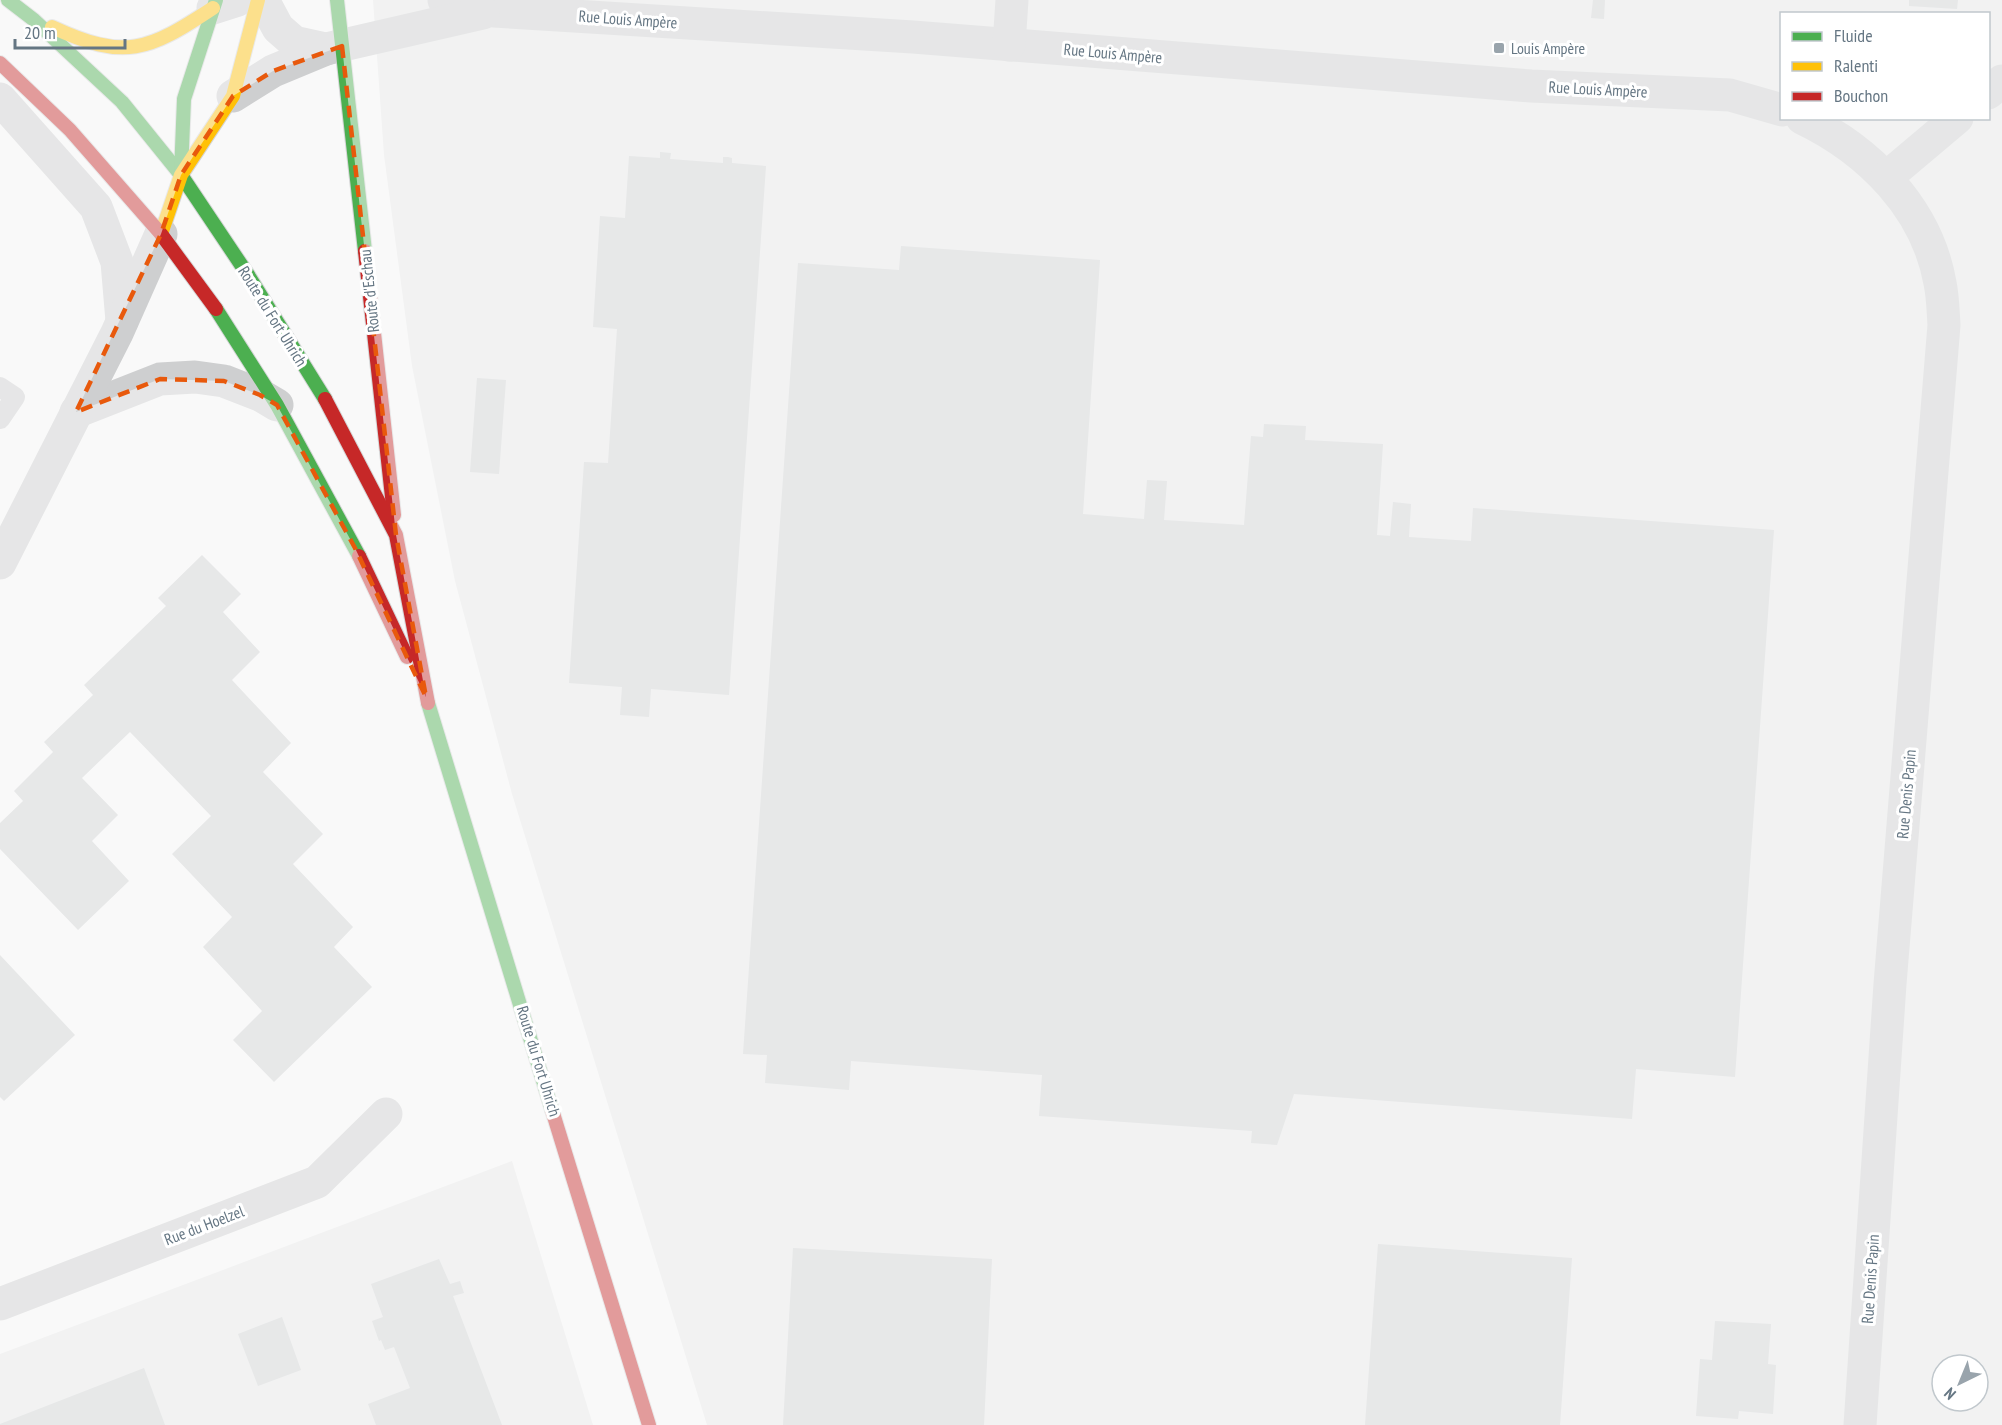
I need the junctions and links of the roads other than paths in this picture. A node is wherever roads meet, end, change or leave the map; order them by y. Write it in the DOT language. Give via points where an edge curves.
graph roads {
  1 [pos="8,0"];
  2 [pos="258,0"];
  3 [pos="263,0"];
  4 [pos="336,0"];
  5 [pos="444,0"];
  6 [pos="1012,0"];
  7 [pos="222,3"];
  8 [pos="494,11"];
  9 [pos="34,20"];
  10 [pos="1009,45"];
  11 [pos="334,48"];
  12 [pos="0,63"];
  13 [pos="2002,81"];
  14 [pos="1990,92"];
  15 [pos="233,96"];
  16 [pos="0,99"];
  17 [pos="1780,109"];
  18 [pos="1806,120"];
  19 [pos="1955,120"];
  20 [pos="181,175"];
  21 [pos="1887,177"];
  22 [pos="161,234"];
  23 [pos="122,322"];
  24 [pos="0,387"];
  25 [pos="277,405"];
  26 [pos="76,412"];
  27 [pos="0,419"];
  28 [pos="396,535"];
  29 [pos="0,564"];
  30 [pos="426,697"];
  31 [pos="386,1114"];
  32 [pos="0,1304"];
  33 [pos="649,1425"];
  34 [pos="1860,1425"];
  1 -- 9 [label="main road, Route du Fort Uhrich"];
  2 -- 15 [label="main road"];
  3 -- 11 [label="street" via="278,28 294,42"];
  4 -- 11 [label="main road, Route d'Eschau"];
  5 -- 8 [label="street, Rue Louis Ampère"];
  6 -- 10 [label="street"];
  7 -- 9 [label="main road" via="167,38 141,47 118,49 92,44"];
  7 -- 20 [label="main road" via="184,99"];
  8 -- 10 [label="street, Rue Louis Ampère"];
  8 -- 11 [label="street"];
  9 -- 20 [label="main road, Route du Fort Uhrich" via="122,102"];
  10 -- 17 [label="street, Rue Louis Ampère" via="1520,85 1730,95"];
  11 -- 15 [label="street" via="273,70"];
  11 -- 28 [label="main road, Route d'Eschau"];
  12 -- 22 [label="main road, Route du Fort Uhrich" via="70,130"];
  13 -- 14 [label="street"];
  15 -- 20 [label="main road"];
  16 -- 23 [label="street" via="96,207 117,262"];
  18 -- 21 [label="street" via="1854,148"];
  19 -- 21 [label="street"];
  20 -- 22 [label="main road"];
  20 -- 28 [label="main road, Route du Fort Uhrich" via="328,404"];
  21 -- 34 [label="street, Rue Denis Papin" via="1910,208 1930,247 1940,283 1944,325 1890,984"];
  22 -- 23 [label="street"];
  22 -- 25 [label="main road, Route du Fort Uhrich" via="223,318"];
  23 -- 26 [label="street"];
  24 -- 27 [label="lane" via="15,398"];
  25 -- 26 [label="street" via="224,381 195,377 160,379"];
  25 -- 30 [label="main road, Route du Fort Uhrich" via="355,548"];
  26 -- 29 [label="street"];
  28 -- 30 [label="main road, Route du Fort Uhrich"];
  30 -- 33 [label="main road, Route du Fort Uhrich"];
  31 -- 32 [label="street, Rue du Hoelzel" via="317,1182"];
}
